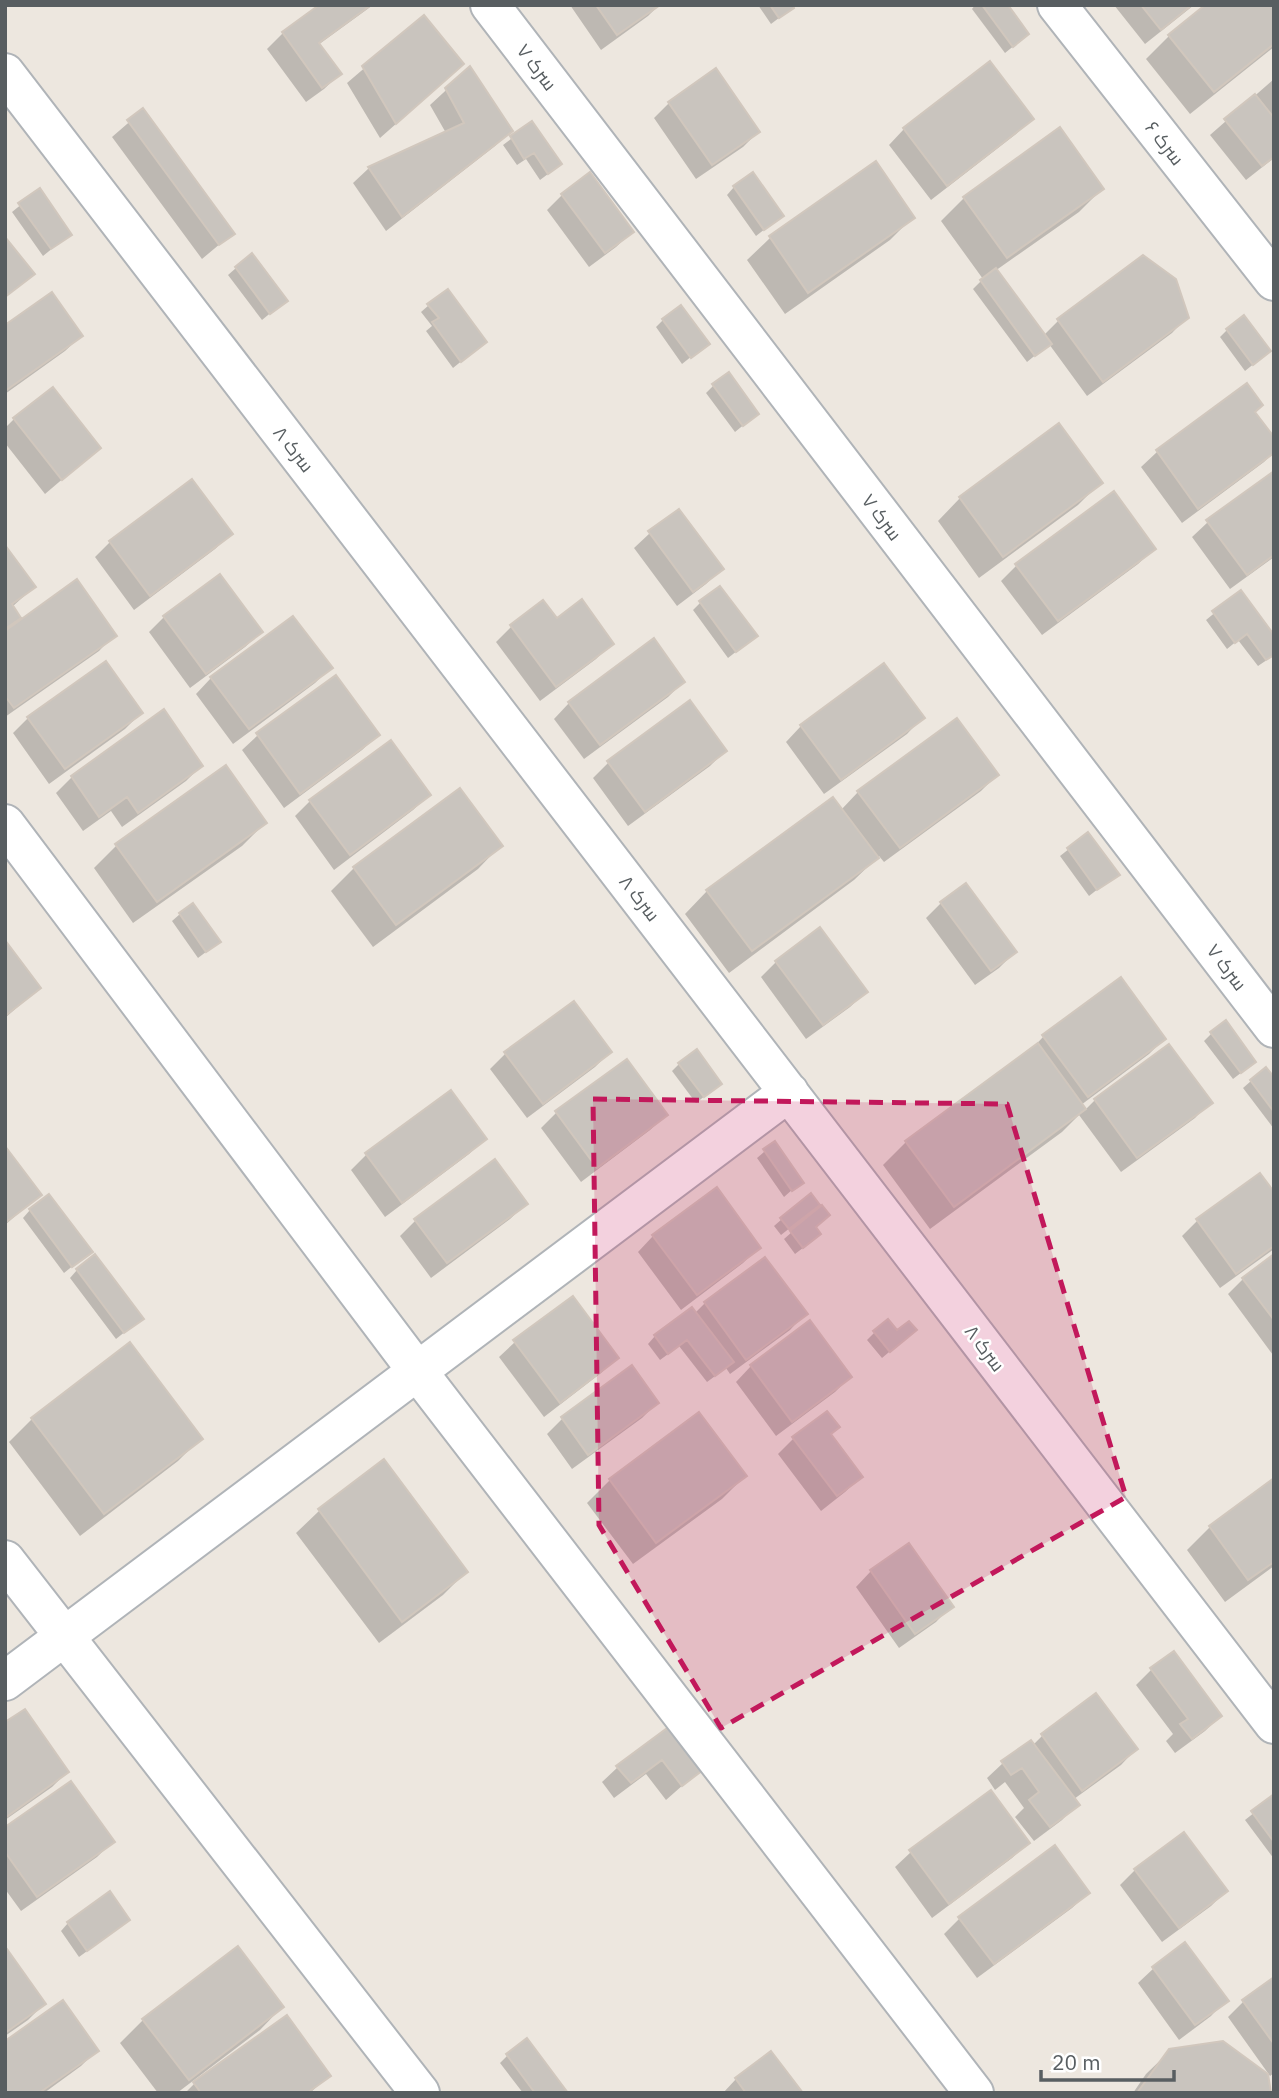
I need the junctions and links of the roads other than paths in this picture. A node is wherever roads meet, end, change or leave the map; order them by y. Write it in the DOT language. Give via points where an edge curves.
graph roads {
  1 [pos="490,5"];
  2 [pos="1057,5"];
  3 [pos="5,72"];
  4 [pos="1274,281"];
  5 [pos="5,824"];
  6 [pos="1274,1028"];
  7 [pos="789,1092"];
  8 [pos="418,1372"];
  9 [pos="5,1560"];
  10 [pos="64,1637"];
  11 [pos="5,1681"];
  12 [pos="1274,1724"];
  13 [pos="420,2093"];
  14 [pos="974,2093"];
  1 -- 6 [label="street, سرک ۷"];
  2 -- 4 [label="street, سرک ۶"];
  3 -- 7 [label="street, سرک ۸"];
  5 -- 8 [label="street"];
  7 -- 8 [label="street"];
  7 -- 12 [label="street, سرک ۸"];
  8 -- 10 [label="street"];
  8 -- 14 [label="street"];
  9 -- 10 [label="street"];
  10 -- 11 [label="street"];
  10 -- 13 [label="street"];
}
